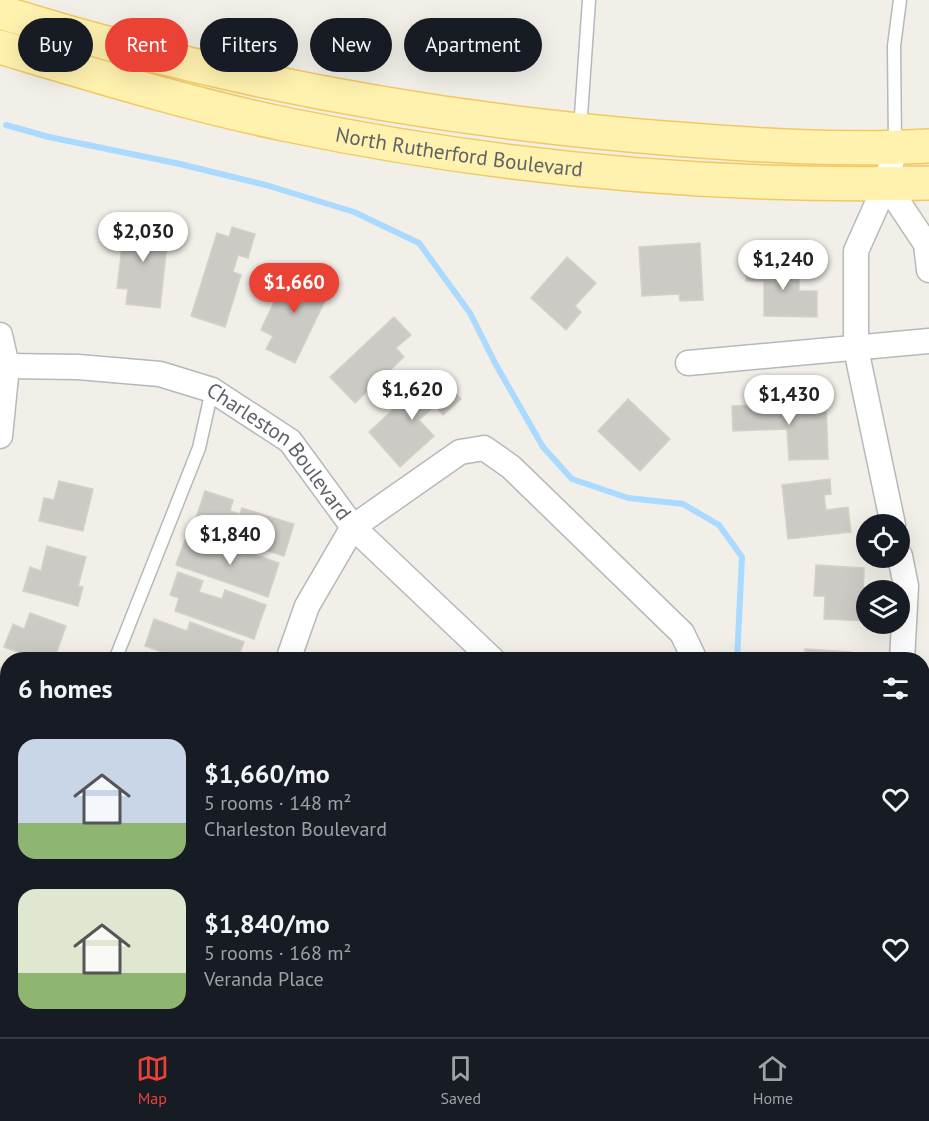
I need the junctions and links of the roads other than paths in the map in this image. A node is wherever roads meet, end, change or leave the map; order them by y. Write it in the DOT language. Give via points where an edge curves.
graph roads {
  1 [pos="589,0"];
  2 [pos="900,0"];
  3 [pos="3,13"];
  4 [pos="0,47"];
  5 [pos="580,131"];
  6 [pos="929,147"];
  7 [pos="896,148"];
  8 [pos="929,183"];
  9 [pos="886,184"];
  10 [pos="929,270"];
  11 [pos="0,335"];
  12 [pos="929,341"];
  13 [pos="856,349"];
  14 [pos="688,363"];
  15 [pos="7,366"];
  16 [pos="212,390"];
  17 [pos="0,436"];
  18 [pos="891,514"];
  19 [pos="353,527"];
  20 [pos="902,568"];
  21 [pos="118,652"];
  22 [pos="291,652"];
  23 [pos="485,652"];
  24 [pos="691,652"];
  25 [pos="902,652"];
  1 -- 5 [label="lane"];
  2 -- 7 [label="lane" via="894,46"];
  3 -- 5 [label="main road, North Rutherford Boulevard" via="185,64 347,98 477,120"];
  4 -- 9 [label="main road, North Rutherford Boulevard" via="170,98 414,148 502,161 725,182"];
  5 -- 7 [label="main road, North Rutherford Boulevard" via="757,146"];
  6 -- 7 [label="main road, North Rutherford Boulevard"];
  7 -- 9 [label="street"];
  8 -- 9 [label="main road, North Rutherford Boulevard"];
  9 -- 10 [label="street" via="926,244"];
  9 -- 13 [label="street" via="856,251"];
  11 -- 15 [label="street"];
  12 -- 13 [label="street"];
  13 -- 14 [label="street"];
  13 -- 18 [label="street"];
  15 -- 16 [label="street, Charleston Boulevard" via="160,374"];
  15 -- 17 [label="street"];
  16 -- 19 [label="street, Charleston Boulevard" via="290,441"];
  16 -- 21 [label="lane" via="199,448"];
  19 -- 22 [label="street" via="308,606"];
  19 -- 23 [label="street, Charleston Boulevard"];
  19 -- 24 [label="street" via="460,452 484,448 511,466 682,633"];
  20 -- 25 [label="street" via="906,586"];
}
